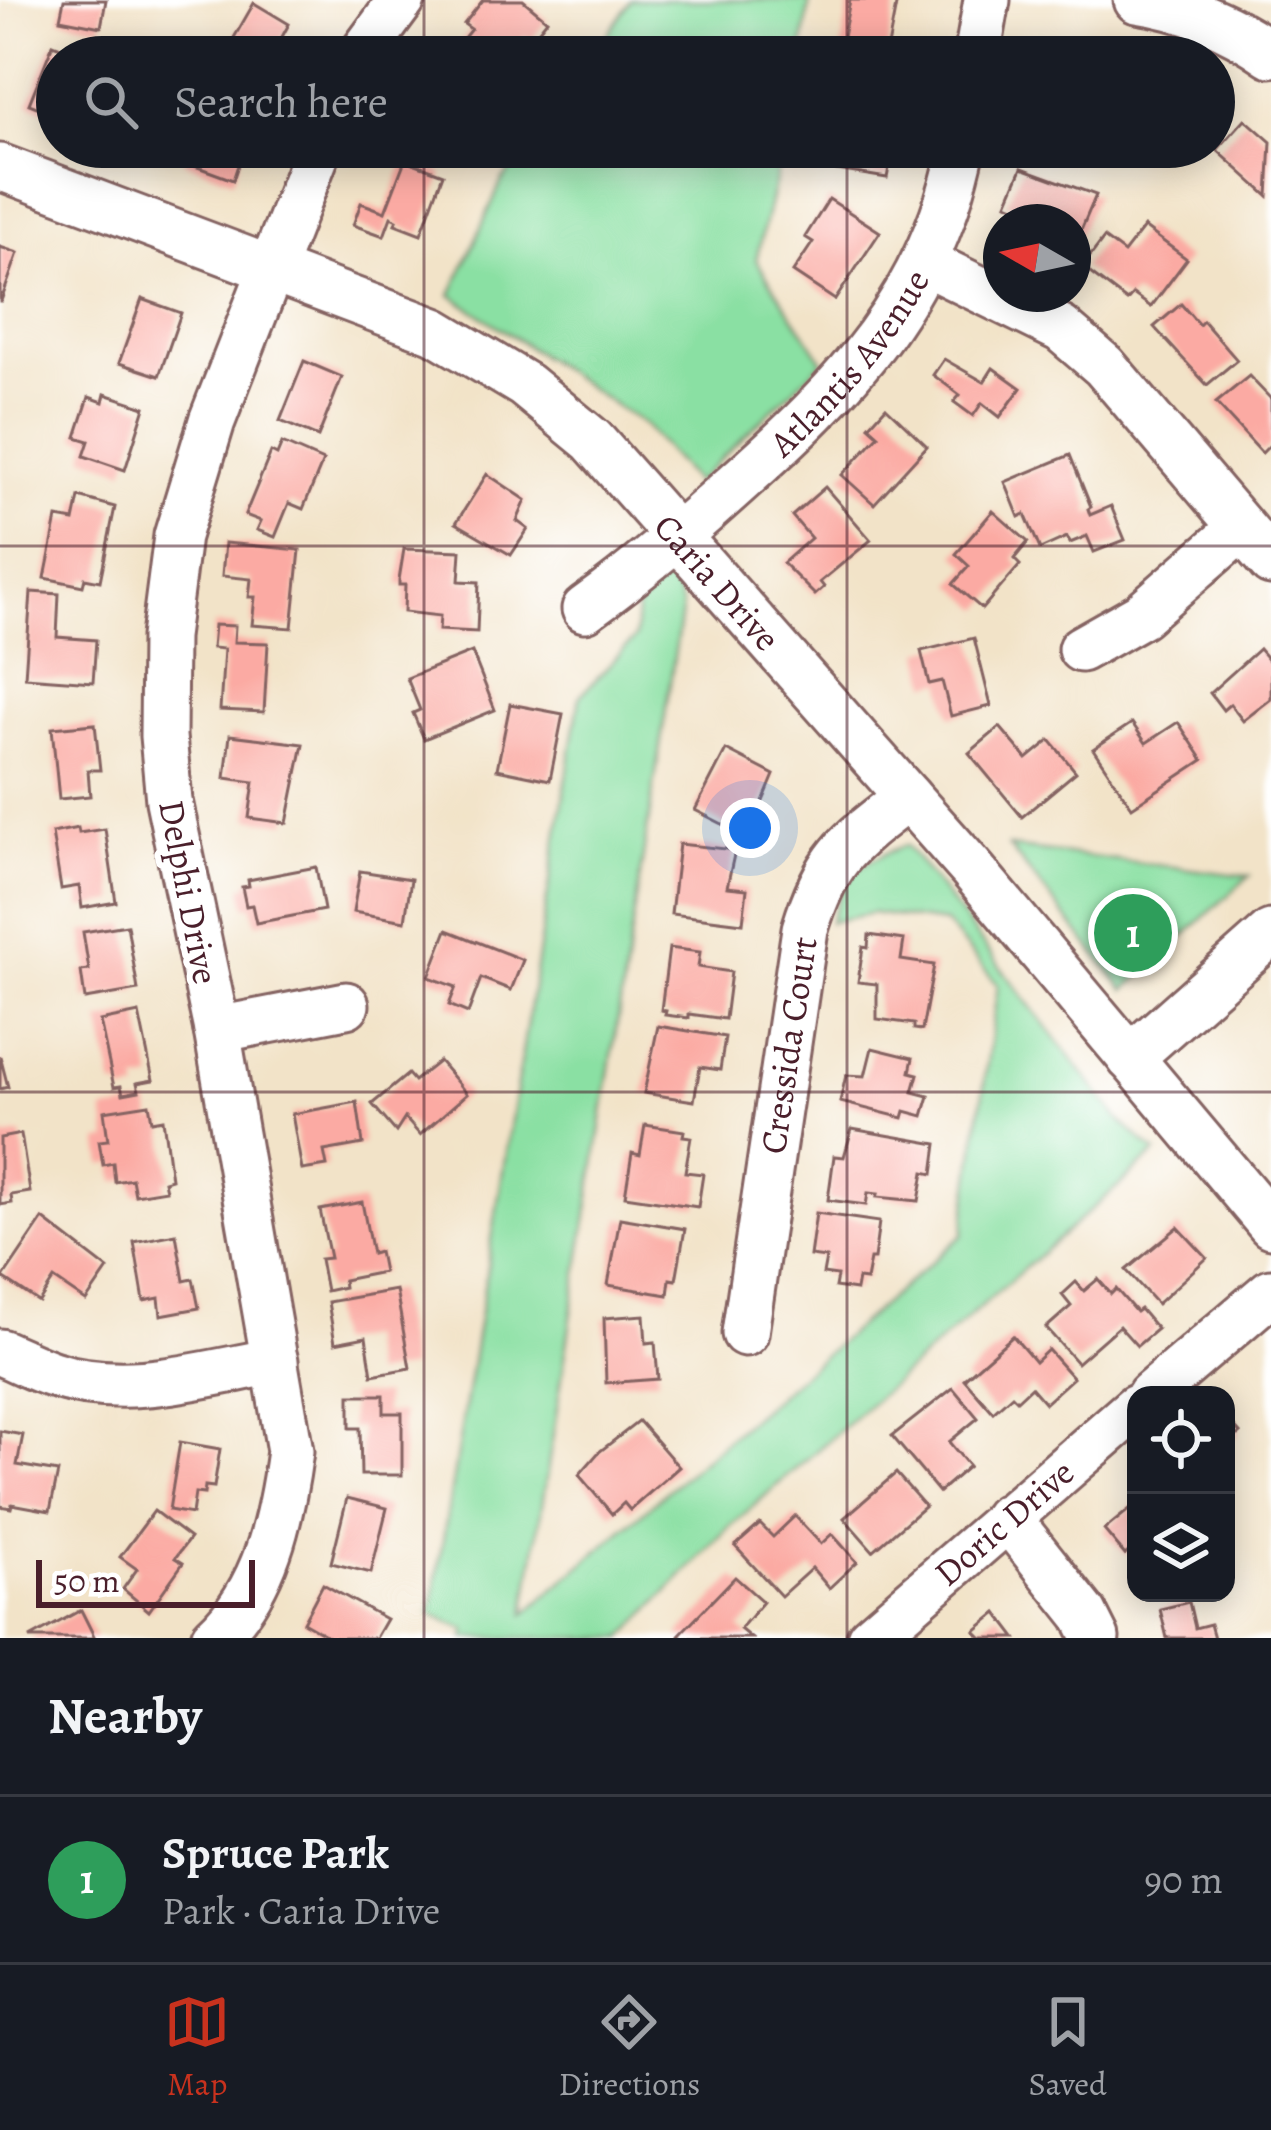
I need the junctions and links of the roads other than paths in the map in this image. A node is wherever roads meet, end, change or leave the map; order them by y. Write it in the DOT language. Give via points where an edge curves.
graph roads {
  1 [pos="402,0"];
  2 [pos="987,0"];
  3 [pos="1137,0"];
  4 [pos="375,36"];
  5 [pos="981,36"];
  6 [pos="1271,54"];
  7 [pos="0,167"];
  8 [pos="311,168"];
  9 [pos="958,168"];
  10 [pos="926,263"];
  11 [pos="272,269"];
  12 [pos="1241,528"];
  13 [pos="677,536"];
  14 [pos="1271,562"];
  15 [pos="585,609"];
  16 [pos="1081,649"];
  17 [pos="908,797"];
  18 [pos="1271,933"];
  19 [pos="346,1005"];
  20 [pos="218,1030"];
  21 [pos="1130,1058"];
  22 [pos="1271,1225"];
  23 [pos="1271,1292"];
  24 [pos="746,1333"];
  25 [pos="0,1352"];
  26 [pos="275,1360"];
  27 [pos="1161,1386"];
  28 [pos="1127,1415"];
  29 [pos="1007,1517"];
  30 [pos="214,1638"];
  31 [pos="870,1638"];
  32 [pos="1096,1638"];
  1 -- 4 [label="street"];
  2 -- 5 [label="street"];
  3 -- 6 [label="street" via="1180,8"];
  7 -- 11 [label="street, Caria Drive"];
  8 -- 11 [label="street, Delphi Drive"];
  9 -- 10 [label="street, Atlantis Avenue"];
  10 -- 12 [label="street" via="1076,341"];
  10 -- 13 [label="street, Atlantis Avenue" via="875,344 813,416"];
  11 -- 13 [label="street, Caria Drive" via="435,331 525,385 592,440"];
  11 -- 20 [label="street, Delphi Drive" via="177,536 164,637 169,801"];
  12 -- 14 [label="street"];
  12 -- 16 [label="street" via="1141,616"];
  13 -- 15 [label="street, Atlantis Avenue"];
  13 -- 17 [label="street, Caria Drive"];
  17 -- 21 [label="street, Caria Drive"];
  17 -- 24 [label="street, Cressida Court" via="838,853 818,887"];
  18 -- 21 [label="street"];
  19 -- 20 [label="street"];
  20 -- 26 [label="street, Delphi Drive"];
  21 -- 22 [label="street, Caria Drive"];
  23 -- 27 [label="street"];
  25 -- 26 [label="street" via="101,1384 150,1384"];
  26 -- 30 [label="street, Delphi Drive" via="290,1450 282,1514 260,1573"];
  28 -- 29 [label="street, Doric Drive"];
  29 -- 31 [label="street, Doric Drive"];
  29 -- 32 [label="street"];
}
